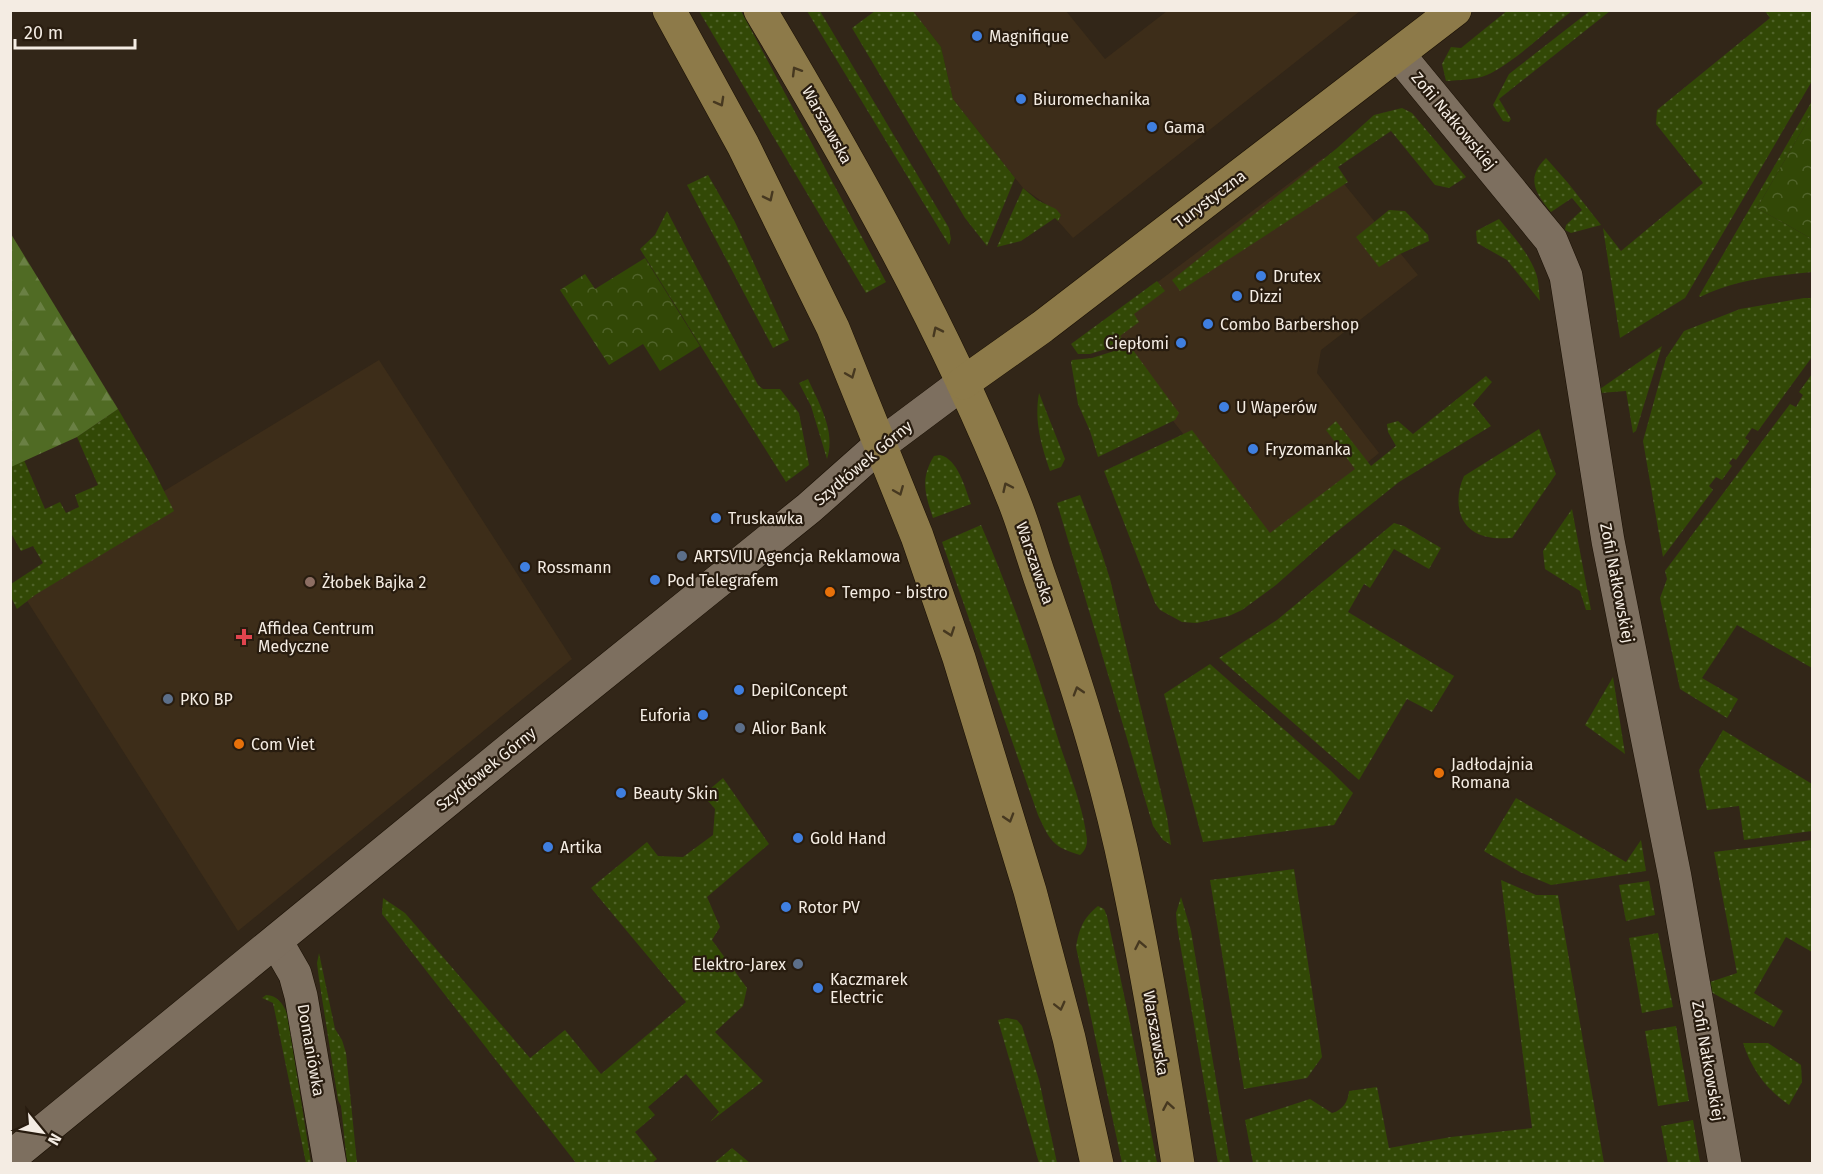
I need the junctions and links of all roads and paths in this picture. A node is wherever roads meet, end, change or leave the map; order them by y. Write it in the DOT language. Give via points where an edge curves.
graph roads {
  1 [pos="669,10"];
  2 [pos="760,10"];
  3 [pos="1455,10"];
  4 [pos="1399,55"];
  5 [pos="963,383"];
  6 [pos="880,445"];
  7 [pos="276,941"];
  8 [pos="10,1158"];
  9 [pos="330,1164"];
  10 [pos="1097,1164"];
  11 [pos="1178,1164"];
  12 [pos="1725,1164"];
  1 -- 6 [label="main road, one-way" via="743,145 822,304"];
  5 -- 2 [label="main road, Warszawska, one-way" via="826,121"];
  3 -- 4 [label="main road, Turystyczna"];
  4 -- 5 [label="main road, Turystyczna"];
  4 -- 12 [label="street, Zofii Nałkowskiej" via="1551,240 1566,276 1608,541 1672,858"];
  5 -- 6 [label="street, Szydłówek Górny"];
  11 -- 5 [label="main road, Warszawska, one-way" via="1127,874 1095,747 1064,644 1013,500"];
  6 -- 7 [label="street, Szydłówek Górny"];
  6 -- 10 [label="main road, one-way" via="917,536 959,658 1012,830 1058,994"];
  7 -- 8 [label="street, Szydłówek Górny"];
  7 -- 9 [label="street, Domaniówka" via="295,974 301,996"];
}
